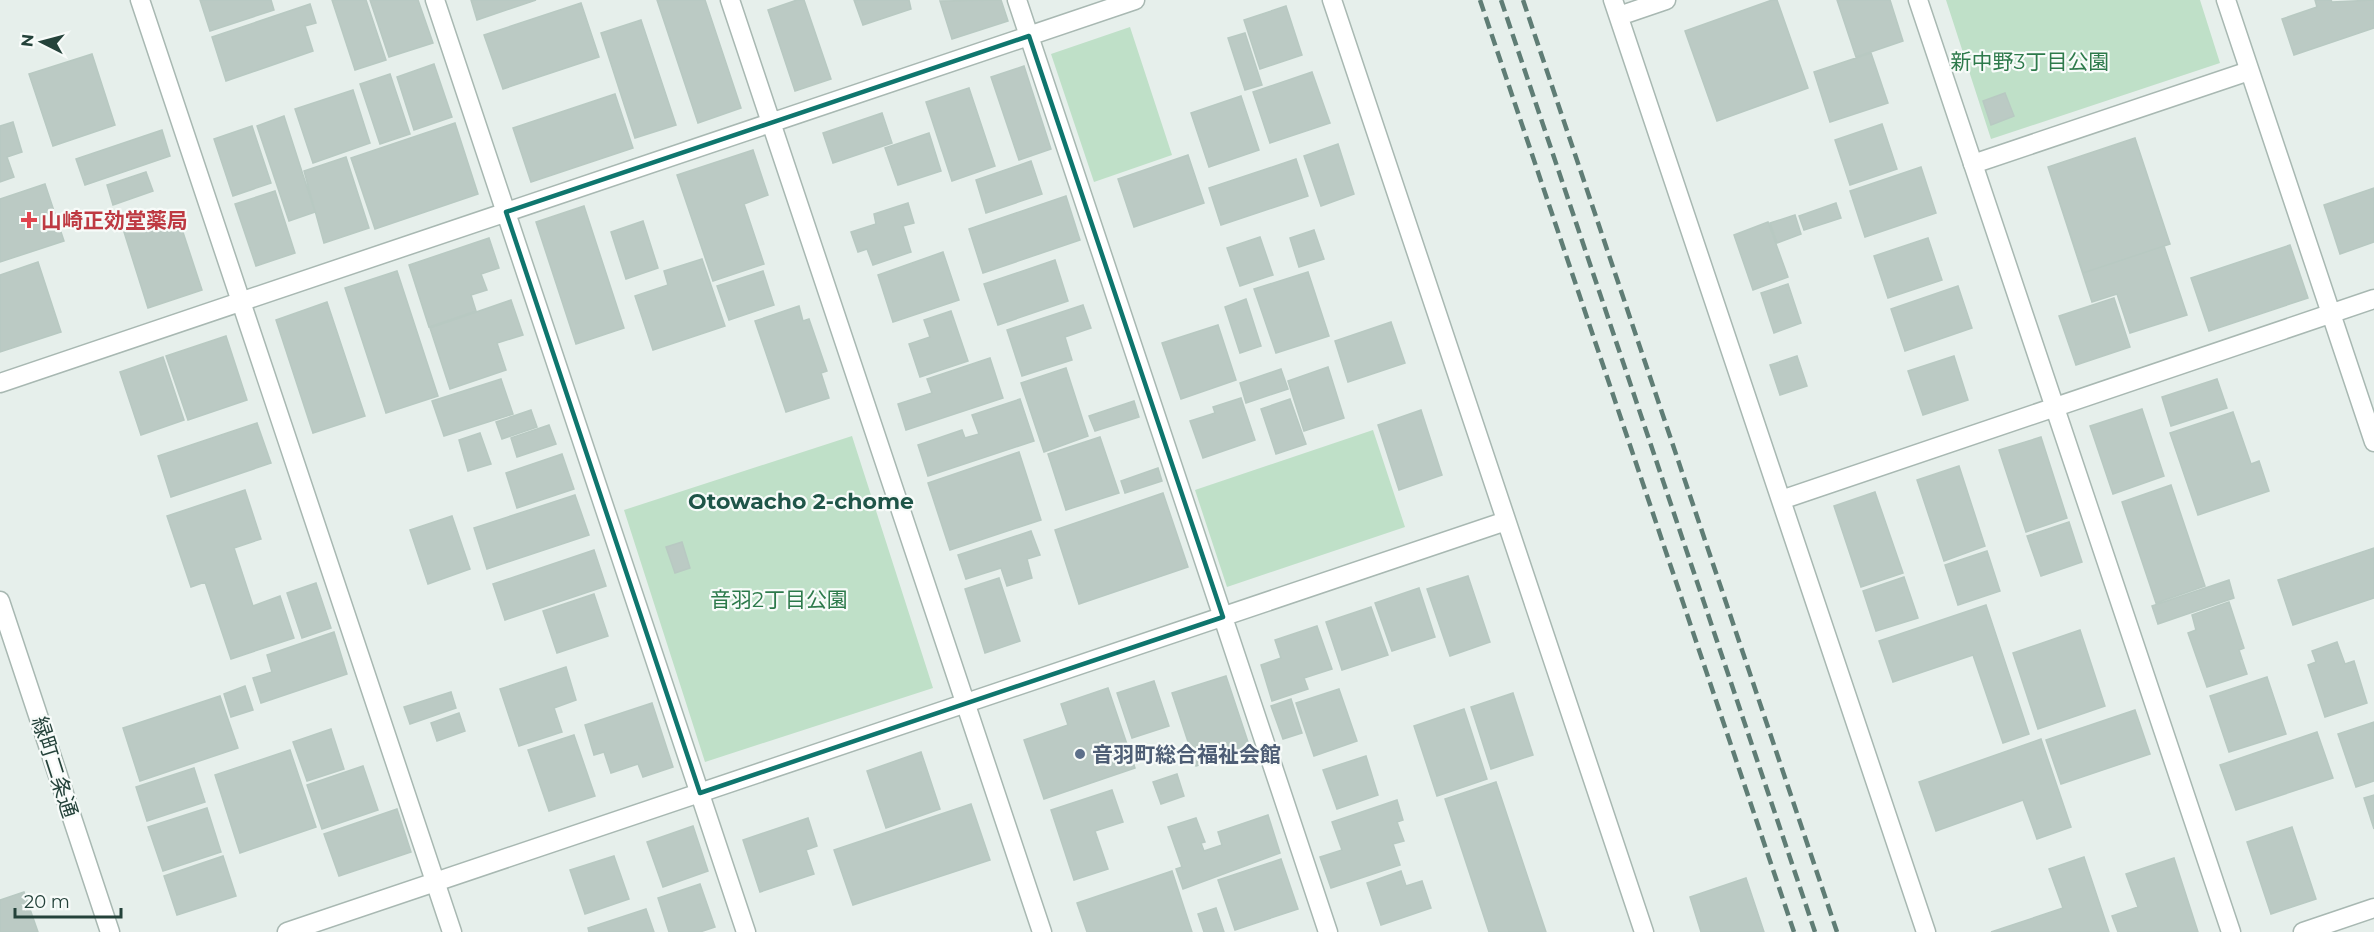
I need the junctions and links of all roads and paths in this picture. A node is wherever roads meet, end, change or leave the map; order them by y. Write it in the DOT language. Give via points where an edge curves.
graph roads {
  1 [pos="140,0"];
  2 [pos="435,0"];
  3 [pos="730,0"];
  4 [pos="1017,0"];
  5 [pos="1135,0"];
  6 [pos="1332,0"];
  7 [pos="1666,0"];
  8 [pos="1918,0"];
  9 [pos="2226,0"];
  10 [pos="1616,8"];
  11 [pos="1029,36"];
  12 [pos="2249,71"];
  13 [pos="772,123"];
  14 [pos="1973,164"];
  15 [pos="506,212"];
  16 [pos="2374,299"];
  17 [pos="241,301"];
  18 [pos="2331,314"];
  19 [pos="0,383"];
  20 [pos="2055,408"];
  21 [pos="2374,442"];
  22 [pos="1781,500"];
  23 [pos="1506,521"];
  24 [pos="0,601"];
  25 [pos="1223,617"];
  26 [pos="965,703"];
  27 [pos="700,793"];
  28 [pos="435,882"];
  29 [pos="2374,908"];
  30 [pos="110,932"];
  31 [pos="287,932"];
  32 [pos="452,932"];
  33 [pos="746,932"];
  34 [pos="1042,932"];
  35 [pos="1328,932"];
  36 [pos="1644,932"];
  37 [pos="1926,932"];
  38 [pos="2231,932"];
  39 [pos="2302,932"];
  1 -- 17 [label="street"];
  2 -- 15 [label="street"];
  3 -- 13 [label="street"];
  4 -- 11 [label="street"];
  5 -- 11 [label="street"];
  6 -- 23 [label="street"];
  7 -- 10 [label="street"];
  8 -- 14 [label="street"];
  9 -- 12 [label="street"];
  10 -- 22 [label="street"];
  11 -- 13 [label="street"];
  11 -- 25 [label="street"];
  12 -- 14 [label="street"];
  12 -- 18 [label="street"];
  13 -- 15 [label="street"];
  13 -- 26 [label="street"];
  14 -- 20 [label="street"];
  15 -- 17 [label="street"];
  15 -- 27 [label="street"];
  16 -- 18 [label="street"];
  17 -- 19 [label="street"];
  17 -- 28 [label="street"];
  18 -- 20 [label="street"];
  18 -- 21 [label="street"];
  20 -- 22 [label="street"];
  20 -- 38 [label="street"];
  22 -- 37 [label="street"];
  23 -- 25 [label="street"];
  23 -- 36 [label="street"];
  24 -- 30 [label="street, 緑町二条通"];
  25 -- 26 [label="street"];
  25 -- 35 [label="street"];
  26 -- 27 [label="street"];
  26 -- 34 [label="street"];
  27 -- 28 [label="street"];
  27 -- 33 [label="street"];
  28 -- 31 [label="street"];
  28 -- 32 [label="street"];
  29 -- 39 [label="street"];
}
